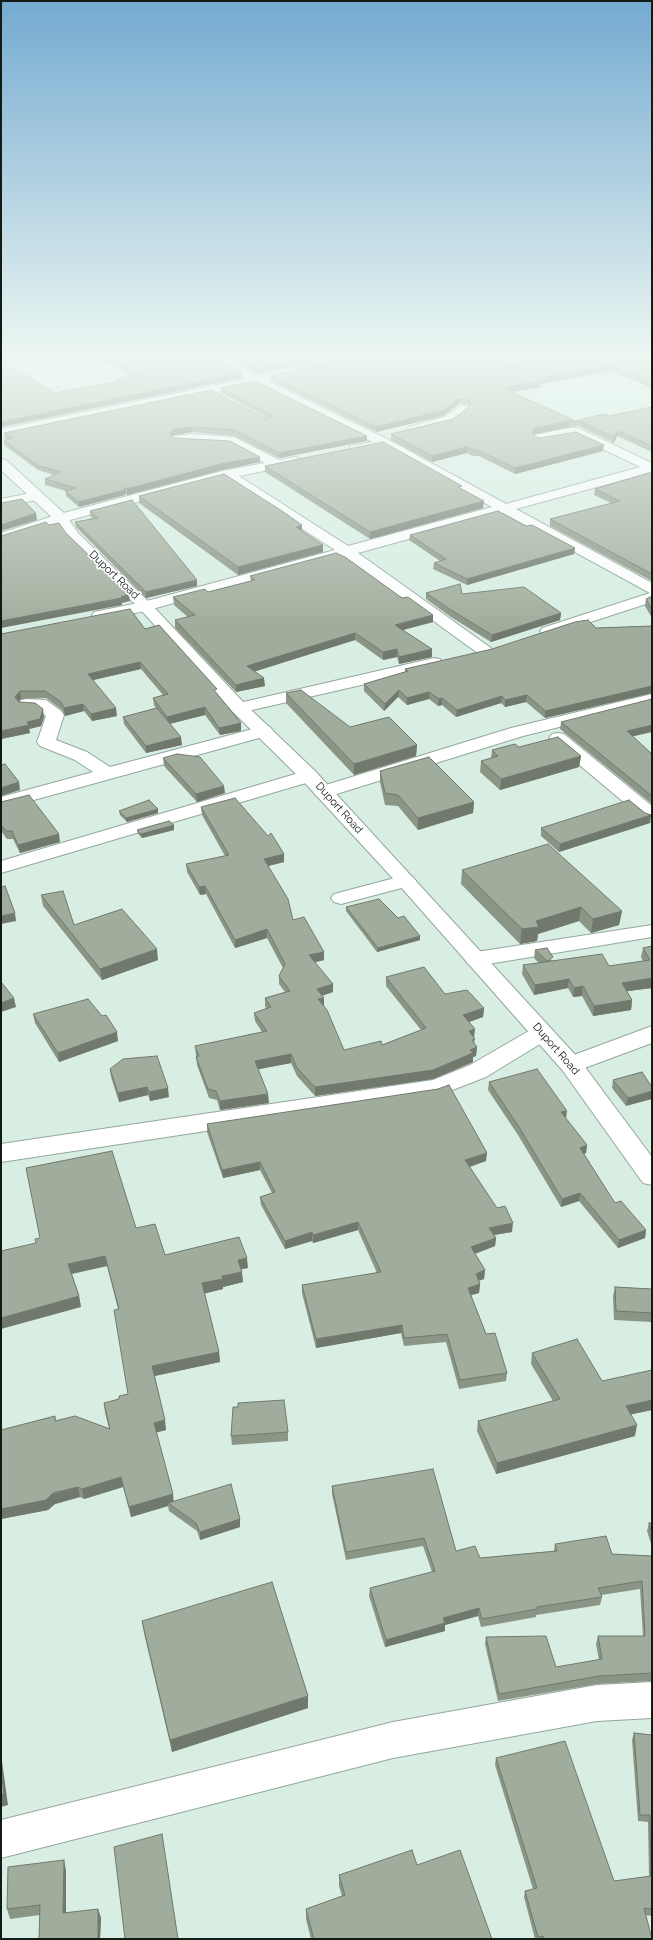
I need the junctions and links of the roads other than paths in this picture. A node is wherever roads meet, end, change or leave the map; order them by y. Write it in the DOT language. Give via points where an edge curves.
graph roads {
  1 [pos="242,446"];
  2 [pos="363,446"];
  3 [pos="388,446"];
  4 [pos="606,446"];
  5 [pos="339,452"];
  6 [pos="308,458"];
  7 [pos="1,463"];
  8 [pos="277,464"];
  9 [pos="652,468"];
  10 [pos="227,474"];
  11 [pos="36,496"];
  12 [pos="1,503"];
  13 [pos="506,509"];
  14 [pos="61,518"];
  15 [pos="1,538"];
  16 [pos="346,551"];
  17 [pos="652,589"];
  18 [pos="652,597"];
  19 [pos="145,606"];
  20 [pos="86,618"];
  21 [pos="536,635"];
  22 [pos="651,700"];
  23 [pos="27,704"];
  24 [pos="239,708"];
  25 [pos="544,726"];
  26 [pos="264,731"];
  27 [pos="106,773"];
  28 [pos="309,776"];
  29 [pos="323,792"];
  30 [pos="1,803"];
  31 [pos="652,816"];
  32 [pos="1,867"];
  33 [pos="406,881"];
  34 [pos="341,898"];
  35 [pos="652,931"];
  36 [pos="476,959"];
  37 [pos="542,1033"];
  38 [pos="652,1034"];
  39 [pos="571,1065"];
  40 [pos="1,1153"];
  41 [pos="652,1176"];
  42 [pos="652,1700"];
  43 [pos="1,1839"];
  1 -- 8 [label="street"];
  2 -- 5 [label="street"];
  3 -- 13 [label="street"];
  4 -- 9 [label="street"];
  6 -- 8 [label="street"];
  7 -- 11 [label="street, Duport Road"];
  8 -- 10 [label="street"];
  9 -- 13 [label="street"];
  10 -- 14 [label="street"];
  10 -- 16 [label="street"];
  11 -- 12 [label="street"];
  11 -- 14 [label="street, Duport Road"];
  13 -- 16 [label="street"];
  13 -- 17 [label="street"];
  14 -- 15 [label="street"];
  14 -- 19 [label="street, Duport Road" via="73,536"];
  16 -- 19 [label="street"];
  16 -- 24 [label="street" via="493,649"];
  18 -- 21 [label="street"];
  19 -- 20 [label="street"];
  19 -- 24 [label="street, Duport Road"];
  22 -- 25 [label="street"];
  23 -- 27 [label="street" via="40,704 55,714 38,743 81,756"];
  24 -- 26 [label="street, Duport Road"];
  25 -- 29 [label="street"];
  25 -- 31 [label="street"];
  26 -- 27 [label="street"];
  26 -- 28 [label="street, Duport Road"];
  27 -- 30 [label="street"];
  28 -- 29 [label="street, Duport Road"];
  28 -- 32 [label="street"];
  29 -- 33 [label="street, Duport Road"];
  33 -- 34 [label="street"];
  33 -- 36 [label="street, Duport Road"];
  35 -- 36 [label="street"];
  36 -- 37 [label="street, Duport Road"];
  37 -- 39 [label="street, Duport Road"];
  37 -- 40 [label="street" via="478,1071 437,1088"];
  38 -- 39 [label="street"];
  39 -- 41 [label="street, Duport Road"];
  42 -- 43 [label="street" via="596,1703 394,1740"];
}
